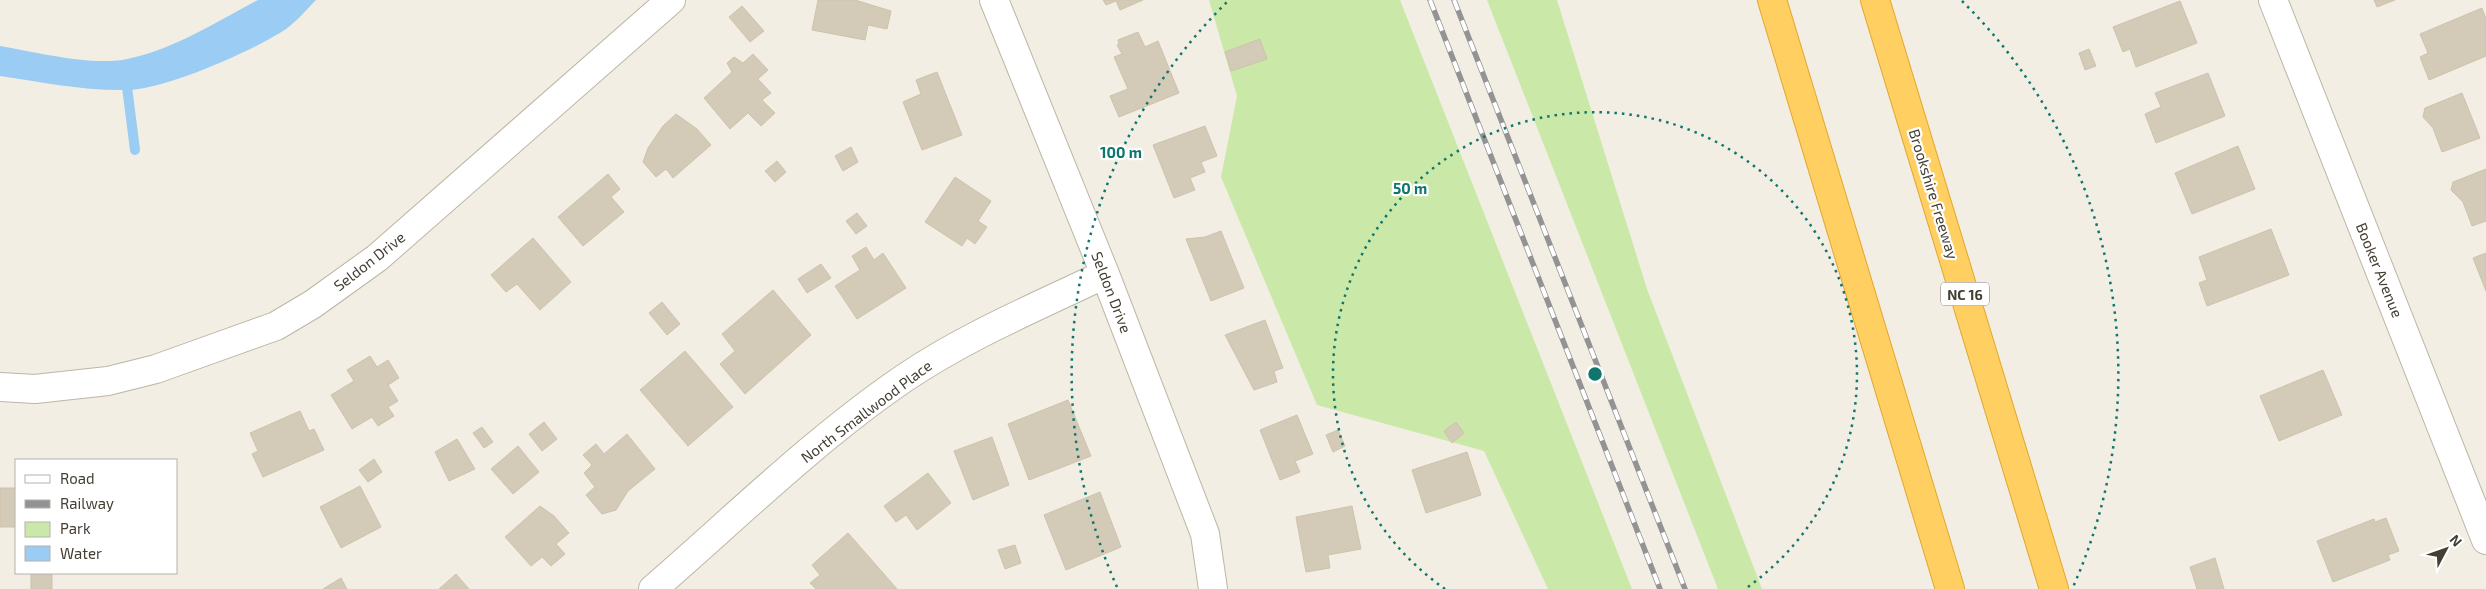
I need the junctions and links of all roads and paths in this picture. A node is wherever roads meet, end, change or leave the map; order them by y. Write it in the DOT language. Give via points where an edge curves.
graph roads {
  1 [pos="671,0"];
  2 [pos="994,0"];
  3 [pos="1772,0"];
  4 [pos="1875,0"];
  5 [pos="2273,0"];
  6 [pos="1105,274"];
  7 [pos="0,388"];
  8 [pos="2486,540"];
  9 [pos="653,589"];
  10 [pos="1213,589"];
  11 [pos="1950,589"];
  12 [pos="2054,589"];
  1 -- 7 [label="street, Seldon Drive" via="377,258 284,321 156,370 118,379 35,389"];
  2 -- 6 [label="street, Seldon Drive"];
  3 -- 11 [label="highway"];
  4 -- 12 [label="highway, Brookshire Freeway / NC 16"];
  5 -- 8 [label="street, Booker Avenue"];
  6 -- 9 [label="street, North Smallwood Place" via="948,350 902,380 827,436"];
  6 -- 10 [label="street, Seldon Drive" via="1205,534"];
}
